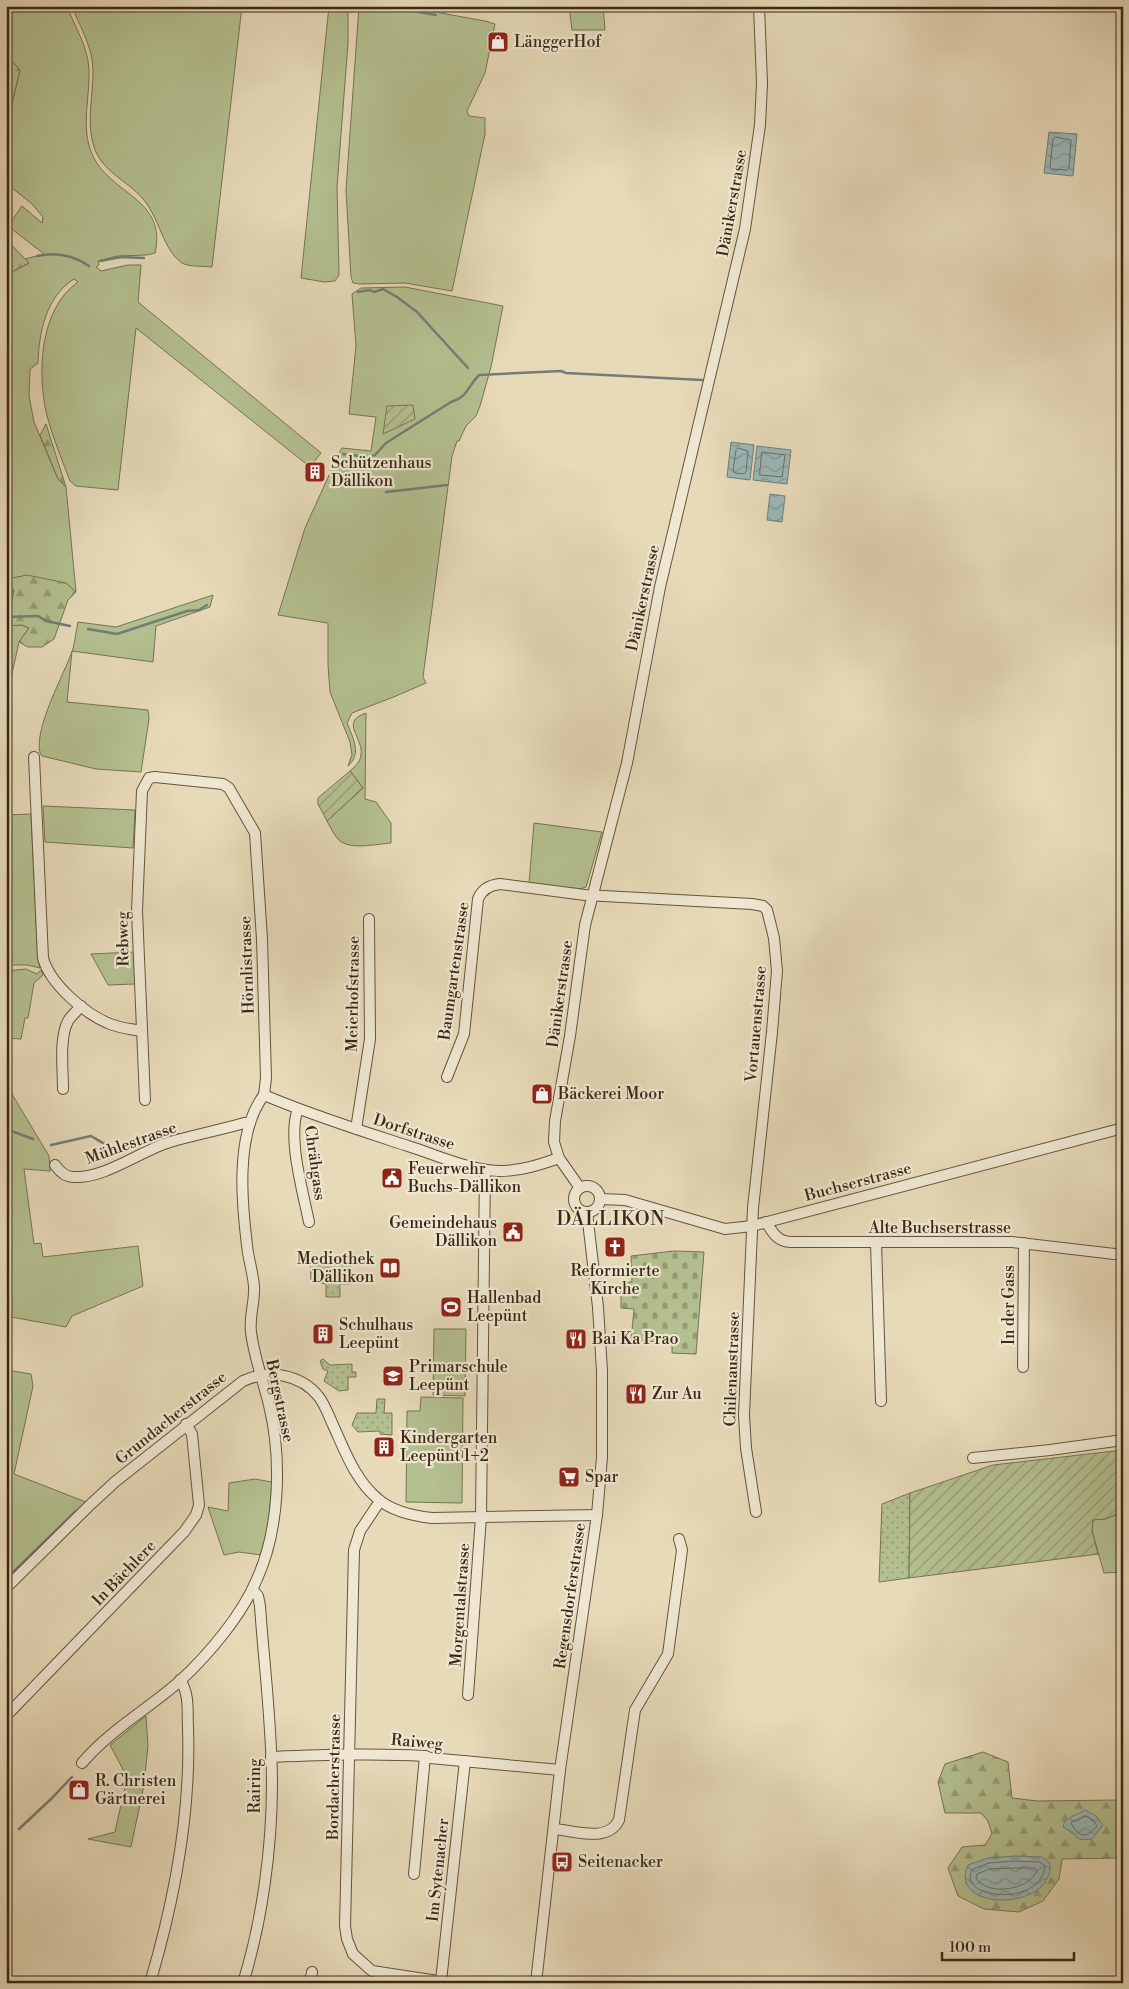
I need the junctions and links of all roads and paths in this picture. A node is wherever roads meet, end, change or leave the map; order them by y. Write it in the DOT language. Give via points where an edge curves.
graph roads {
  1 [pos="759,6"];
  2 [pos="34,757"];
  3 [pos="255,833"];
  4 [pos="594,895"];
  5 [pos="369,919"];
  6 [pos="81,1006"];
  7 [pos="141,1031"];
  8 [pos="447,1077"];
  9 [pos="63,1089"];
  10 [pos="264,1095"];
  11 [pos="145,1100"];
  12 [pos="298,1109"];
  13 [pos="250,1123"];
  14 [pos="1123,1128"];
  15 [pos="356,1129"];
  16 [pos="558,1158"];
  17 [pos="55,1165"];
  18 [pos="485,1170"];
  19 [pos="580,1188"];
  20 [pos="600,1199"];
  21 [pos="587,1213"];
  22 [pos="309,1222"];
  23 [pos="766,1222"];
  24 [pos="752,1226"];
  25 [pos="876,1243"];
  26 [pos="1024,1243"];
  27 [pos="1123,1255"];
  28 [pos="1023,1367"];
  29 [pos="260,1376"];
  30 [pos="881,1401"];
  31 [pos="186,1424"];
  32 [pos="1123,1440"];
  33 [pos="974,1458"];
  34 [pos="380,1501"];
  35 [pos="756,1512"];
  36 [pos="597,1515"];
  37 [pos="481,1517"];
  38 [pos="679,1539"];
  39 [pos="6,1588"];
  40 [pos="252,1590"];
  41 [pos="180,1680"];
  42 [pos="468,1695"];
  43 [pos="6,1716"];
  44 [pos="349,1753"];
  45 [pos="425,1756"];
  46 [pos="271,1757"];
  47 [pos="465,1761"];
  48 [pos="82,1763"];
  49 [pos="560,1770"];
  50 [pos="555,1829"];
  51 [pos="414,1874"];
  52 [pos="446,1982"];
  53 [pos="150,1983"];
  54 [pos="243,1983"];
  55 [pos="536,1983"];
  1 -- 4 [label="street, Dänikerstrasse" via="761,100 746,229 674,523 627,763"];
  2 -- 6 [label="street" via="43,958 52,978"];
  3 -- 7 [label="street, Rebweg" via="229,788 223,784 161,776 149,778 142,791 136,911"];
  3 -- 10 [label="street, Hörnlistrasse" via="262,940"];
  4 -- 8 [label="street, Baumgartenstrasse" via="500,884 480,894 464,1034"];
  4 -- 16 [label="street, Dänikerstrasse" via="585,925 555,1121 554,1142"];
  4 -- 24 [label="street, Vortauenstrasse" via="752,904 767,910 777,971"];
  5 -- 15 [label="street, Meierhofstrasse" via="370,1040"];
  6 -- 7 [label="street" via="110,1024"];
  6 -- 9 [label="street" via="65,1028"];
  7 -- 11 [label="street, Rebweg"];
  10 -- 12 [label="street, Dorfstrasse"];
  10 -- 13 [label="street, Bergstrasse"];
  12 -- 15 [label="street, Dorfstrasse"];
  12 -- 22 [label="street, Chrähgass" via="294,1123 297,1164"];
  13 -- 17 [label="street, Mühlestrasse" via="170,1142 92,1175 66,1176"];
  13 -- 29 [label="street, Bergstrasse" via="244,1156 244,1212 254,1286 251,1330"];
  14 -- 23 [label="street, Buchserstrasse"];
  15 -- 18 [label="street, Dorfstrasse"];
  16 -- 18 [label="street, Dorfstrasse" via="524,1169"];
  16 -- 19 [label="street, Dänikerstrasse"];
  18 -- 37 [label="street, Morgentalstrasse"];
  19 -- 20 [label="street" via="593,1188"];
  19 -- 21 [label="street" via="574,1195 574,1203"];
  20 -- 21 [label="street" via="596,1208"];
  20 -- 24 [label="street, Buchserstrasse" via="644,1204 725,1229"];
  21 -- 36 [label="street, Regensdorferstrasse" via="602,1371 602,1457"];
  23 -- 24 [label="street, Buchserstrasse"];
  23 -- 25 [label="street, Alte Buchserstrasse" via="783,1241"];
  24 -- 35 [label="street, Chilenaustrasse" via="744,1415"];
  25 -- 26 [label="street, Alte Buchserstrasse"];
  25 -- 30 [label="street"];
  26 -- 27 [label="street, Alte Buchserstrasse"];
  26 -- 28 [label="street, In der Gass"];
  29 -- 31 [label="street, Grundacherstrasse" via="242,1380"];
  29 -- 34 [label="street, Grundacherstrasse" via="289,1376 308,1386 320,1398 354,1471"];
  29 -- 40 [label="street, Bergstrasse" via="271,1414 277,1469 274,1519 265,1559"];
  31 -- 39 [label="street, Grundacherstrasse" via="91,1504"];
  31 -- 43 [label="street, In Bächlere" via="192,1434 199,1489 196,1515 184,1532"];
  32 -- 33 [label="street"];
  34 -- 37 [label="street, Grundacherstrasse" via="421,1517"];
  34 -- 44 [label="street, Bordacherstrasse" via="360,1531 354,1550"];
  36 -- 37 [label="street, Grundacherstrasse"];
  36 -- 49 [label="street, Regensdorferstrasse"];
  37 -- 42 [label="street, Morgentalstrasse"];
  38 -- 50 [label="street" via="682,1550 668,1654 635,1710 619,1820 604,1834"];
  40 -- 41 [label="street, Bergstrasse" via="225,1630"];
  40 -- 46 [label="street, Rairing" via="258,1596 260,1606"];
  41 -- 48 [label="street, Bergstrasse" via="107,1738"];
  41 -- 53 [label="street" via="187,1695 188,1792 167,1918"];
  44 -- 45 [label="street, Raiweg"];
  44 -- 46 [label="street, Raiweg"];
  44 -- 52 [label="street, Bordacherstrasse" via="345,1926 353,1954 372,1971"];
  45 -- 47 [label="street, Raiweg"];
  45 -- 51 [label="street"];
  46 -- 54 [label="street, Rairing" via="271,1817 262,1894 252,1953"];
  47 -- 49 [label="street, Raiweg"];
  47 -- 52 [label="street, Im Sytenacher"];
  49 -- 50 [label="street, Regensdorferstrasse"];
  50 -- 55 [label="street, Regensdorferstrasse"];
}
